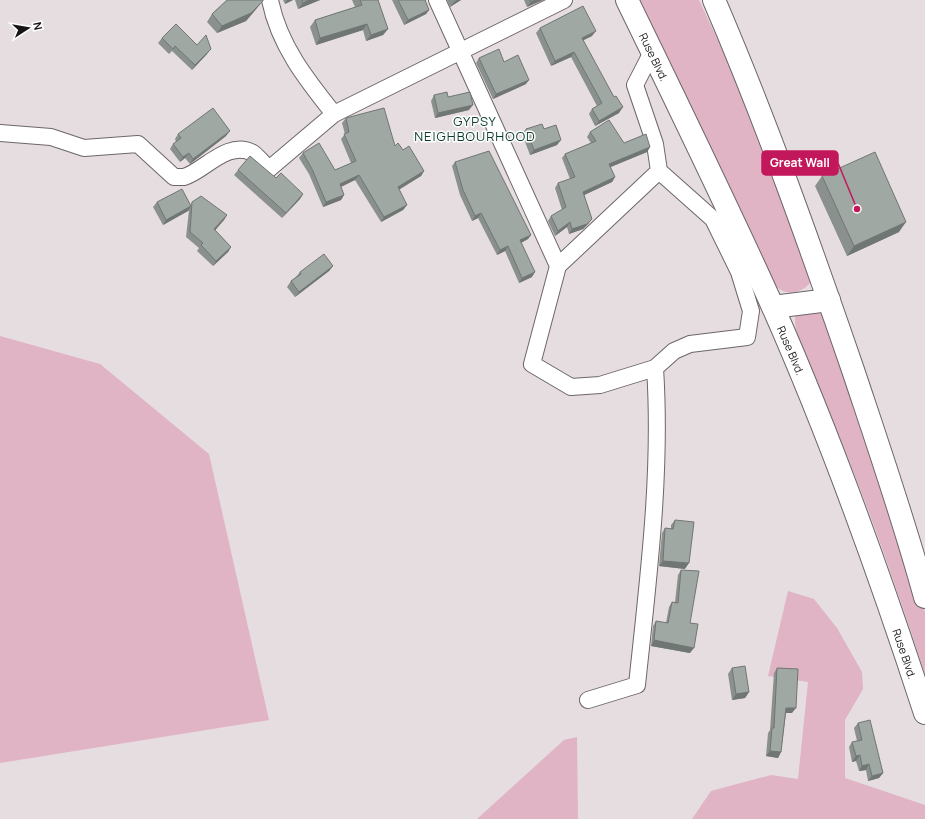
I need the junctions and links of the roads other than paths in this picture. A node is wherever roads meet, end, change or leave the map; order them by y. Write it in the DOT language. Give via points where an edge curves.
graph roads {
  1 [pos="270,0"];
  2 [pos="437,0"];
  3 [pos="564,0"];
  4 [pos="627,0"];
  5 [pos="715,4"];
  6 [pos="652,52"];
  7 [pos="460,53"];
  8 [pos="334,114"];
  9 [pos="0,134"];
  10 [pos="659,171"];
  11 [pos="558,266"];
  12 [pos="829,300"];
  13 [pos="772,307"];
  14 [pos="655,368"];
  15 [pos="925,597"];
  16 [pos="588,700"];
  17 [pos="925,713"];
  1 -- 8 [label="street" via="273,17 287,50"];
  2 -- 7 [label="street"];
  3 -- 7 [label="street"];
  4 -- 6 [label="main road, Ruse Blvd."];
  5 -- 12 [label="main road" via="787,183"];
  6 -- 10 [label="street" via="635,85 655,144"];
  6 -- 13 [label="main road, Ruse Blvd."];
  7 -- 8 [label="street"];
  7 -- 11 [label="street"];
  8 -- 9 [label="street" via="269,169 253,154 235,151 219,156 185,177 174,177 138,144 84,148 51,137"];
  10 -- 11 [label="street"];
  10 -- 14 [label="street" via="713,219 739,272 751,311 747,337 690,344 674,351"];
  11 -- 14 [label="street" via="532,364 571,387 600,386"];
  12 -- 13 [label="main road"];
  12 -- 15 [label="main road" via="908,532"];
  13 -- 17 [label="main road, Ruse Blvd." via="834,454"];
  14 -- 16 [label="street" via="658,415 652,527 637,685"];
}
